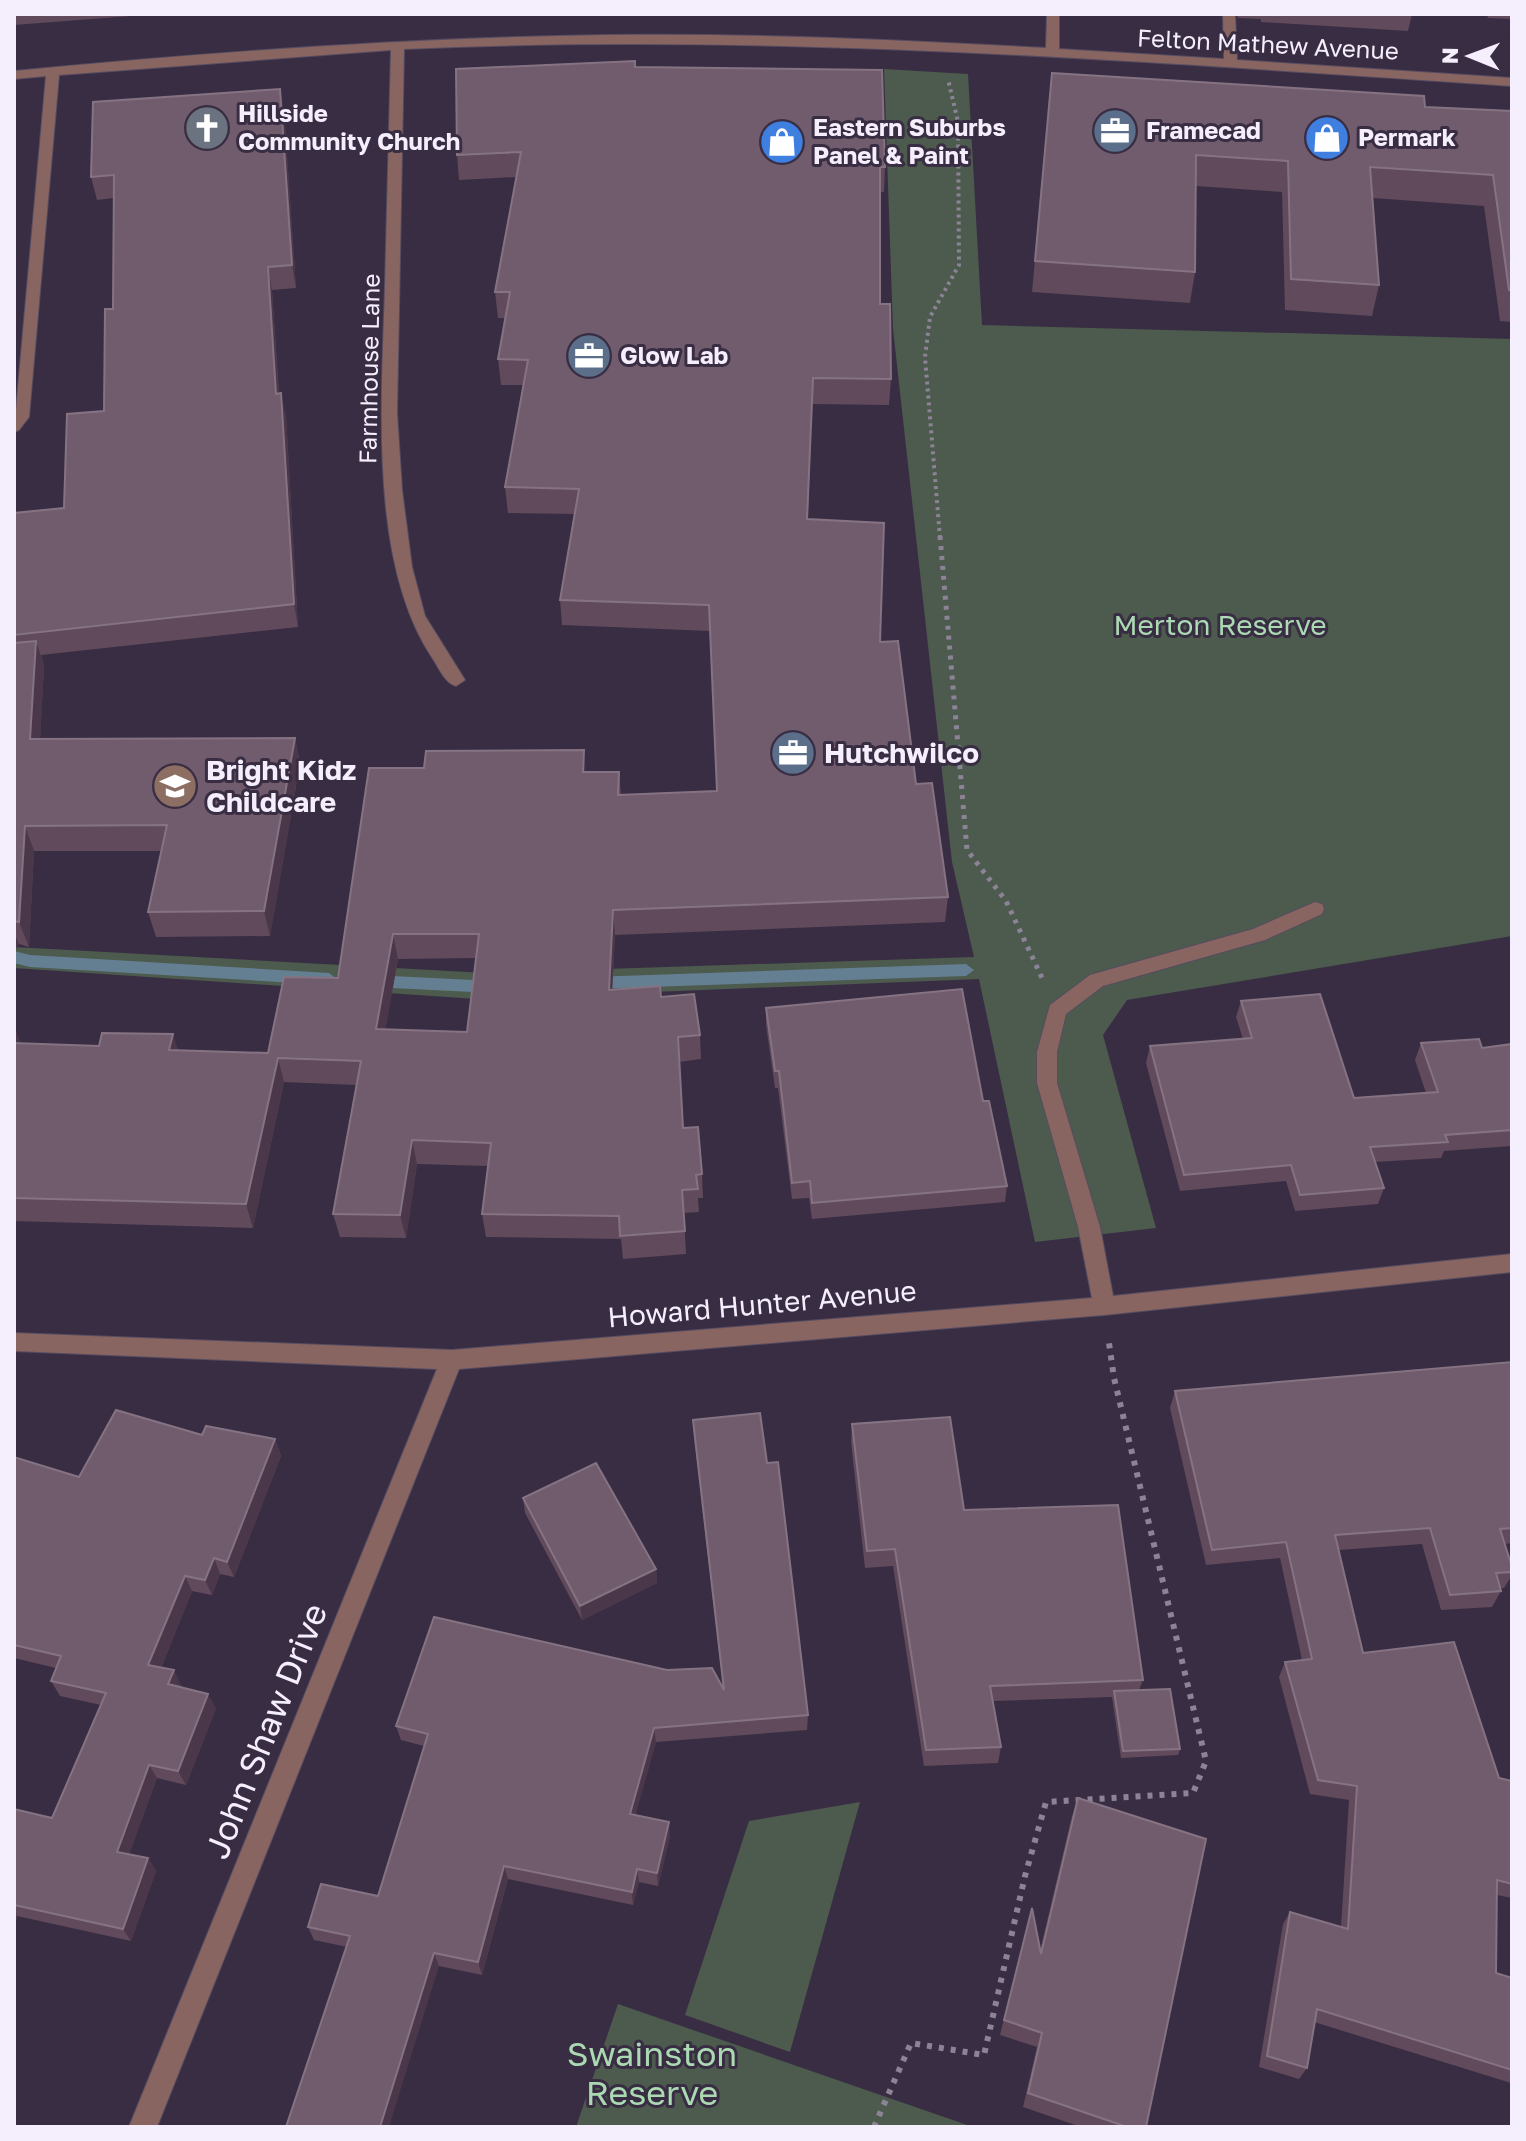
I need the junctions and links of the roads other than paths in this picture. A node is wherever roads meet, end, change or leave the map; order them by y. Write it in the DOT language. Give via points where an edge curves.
graph roads {
  1 [pos="1053,14"];
  2 [pos="1229,14"];
  3 [pos="398,45"];
  4 [pos="1052,54"];
  5 [pos="1231,65"];
  6 [pos="53,71"];
  7 [pos="14,75"];
  8 [pos="1512,82"];
  9 [pos="14,427"];
  10 [pos="456,680"];
  11 [pos="1315,909"];
  12 [pos="1512,1263"];
  13 [pos="1104,1306"];
  14 [pos="14,1342"];
  15 [pos="452,1360"];
  16 [pos="143,2127"];
  1 -- 4 [label="street"];
  2 -- 5 [label="street"];
  3 -- 4 [label="street, Felton Mathew Avenue" via="611,39"];
  3 -- 6 [label="street, Felton Mathew Avenue"];
  3 -- 10 [label="street, Farmhouse Lane" via="392,471 399,536 418,618"];
  4 -- 5 [label="street, Felton Mathew Avenue"];
  5 -- 8 [label="street, Felton Mathew Avenue"];
  6 -- 7 [label="street, Felton Mathew Avenue"];
  6 -- 9 [label="street" via="21,417"];
  11 -- 13 [label="street" via="1258,935 1097,980 1057,1010 1047,1052 1047,1083 1089,1227"];
  12 -- 13 [label="street, Howard Hunter Avenue"];
  13 -- 15 [label="street, Howard Hunter Avenue"];
  14 -- 15 [label="street, Howard Hunter Avenue"];
  15 -- 16 [label="street, John Shaw Drive"];
}
